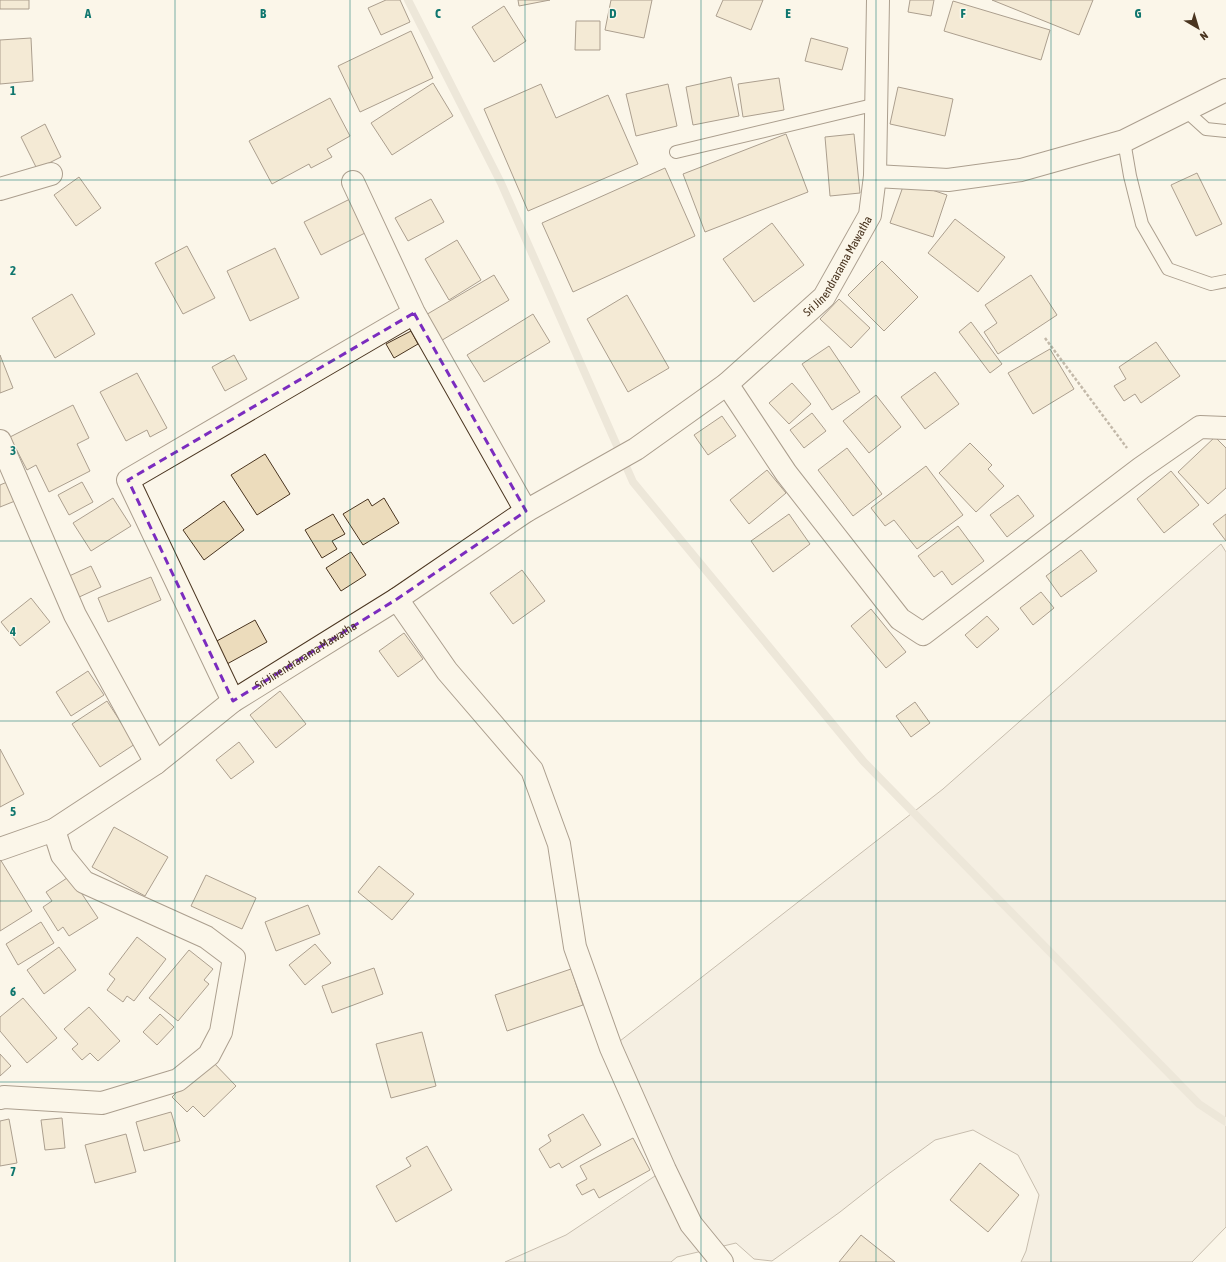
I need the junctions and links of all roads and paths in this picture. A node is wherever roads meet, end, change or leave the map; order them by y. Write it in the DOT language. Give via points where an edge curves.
graph roads {
  1 [pos="878,0"];
  2 [pos="1226,90"];
  3 [pos="877,104"];
  4 [pos="1185,110"];
  5 [pos="1226,131"];
  6 [pos="1124,141"];
  7 [pos="676,152"];
  8 [pos="51,174"];
  9 [pos="875,176"];
  10 [pos="353,182"];
  11 [pos="0,189"];
  12 [pos="1226,282"];
  13 [pos="414,313"];
  14 [pos="1045,338"];
  15 [pos="727,384"];
  16 [pos="1226,428"];
  17 [pos="0,441"];
  18 [pos="1141,468"];
  19 [pos="526,511"];
  20 [pos="398,599"];
  21 [pos="233,701"];
  22 [pos="156,763"];
  23 [pos="54,830"];
  24 [pos="0,849"];
  25 [pos="0,1098"];
  26 [pos="722,1262"];
  1 -- 3 [label="street, Sri Jinendrarama Mawatha"];
  2 -- 4 [label="street"];
  3 -- 7 [label="lane"];
  3 -- 9 [label="street, Sri Jinendrarama Mawatha"];
  4 -- 5 [label="lane" via="1206,129"];
  4 -- 6 [label="street"];
  6 -- 9 [label="street" via="1021,170 948,180"];
  6 -- 12 [label="lane" via="1142,224 1168,269 1211,284"];
  8 -- 11 [label="street"];
  9 -- 15 [label="street, Sri Jinendrarama Mawatha" via="870,215 824,298"];
  10 -- 13 [label="street"];
  13 -- 19 [label="street"];
  13 -- 21 [label="street" via="128,480"];
  14 -- 18 [label="path"];
  15 -- 18 [label="street" via="791,479 900,619 923,634"];
  15 -- 19 [label="street, Sri Jinendrarama Mawatha" via="636,449"];
  16 -- 18 [label="street" via="1200,427"];
  17 -- 22 [label="street" via="75,614"];
  19 -- 20 [label="street, Sri Jinendrarama Mawatha"];
  20 -- 21 [label="street, Sri Jinendrarama Mawatha"];
  20 -- 26 [label="street" via="447,671 532,770 559,844 576,947 611,1048 691,1224"];
  21 -- 22 [label="street, Sri Jinendrarama Mawatha"];
  22 -- 23 [label="street, Sri Jinendrarama Mawatha"];
  23 -- 24 [label="street, Sri Jinendrarama Mawatha"];
  23 -- 25 [label="street" via="62,855 84,882 206,937 234,958 221,1032 209,1055 178,1080 102,1103"];
}
